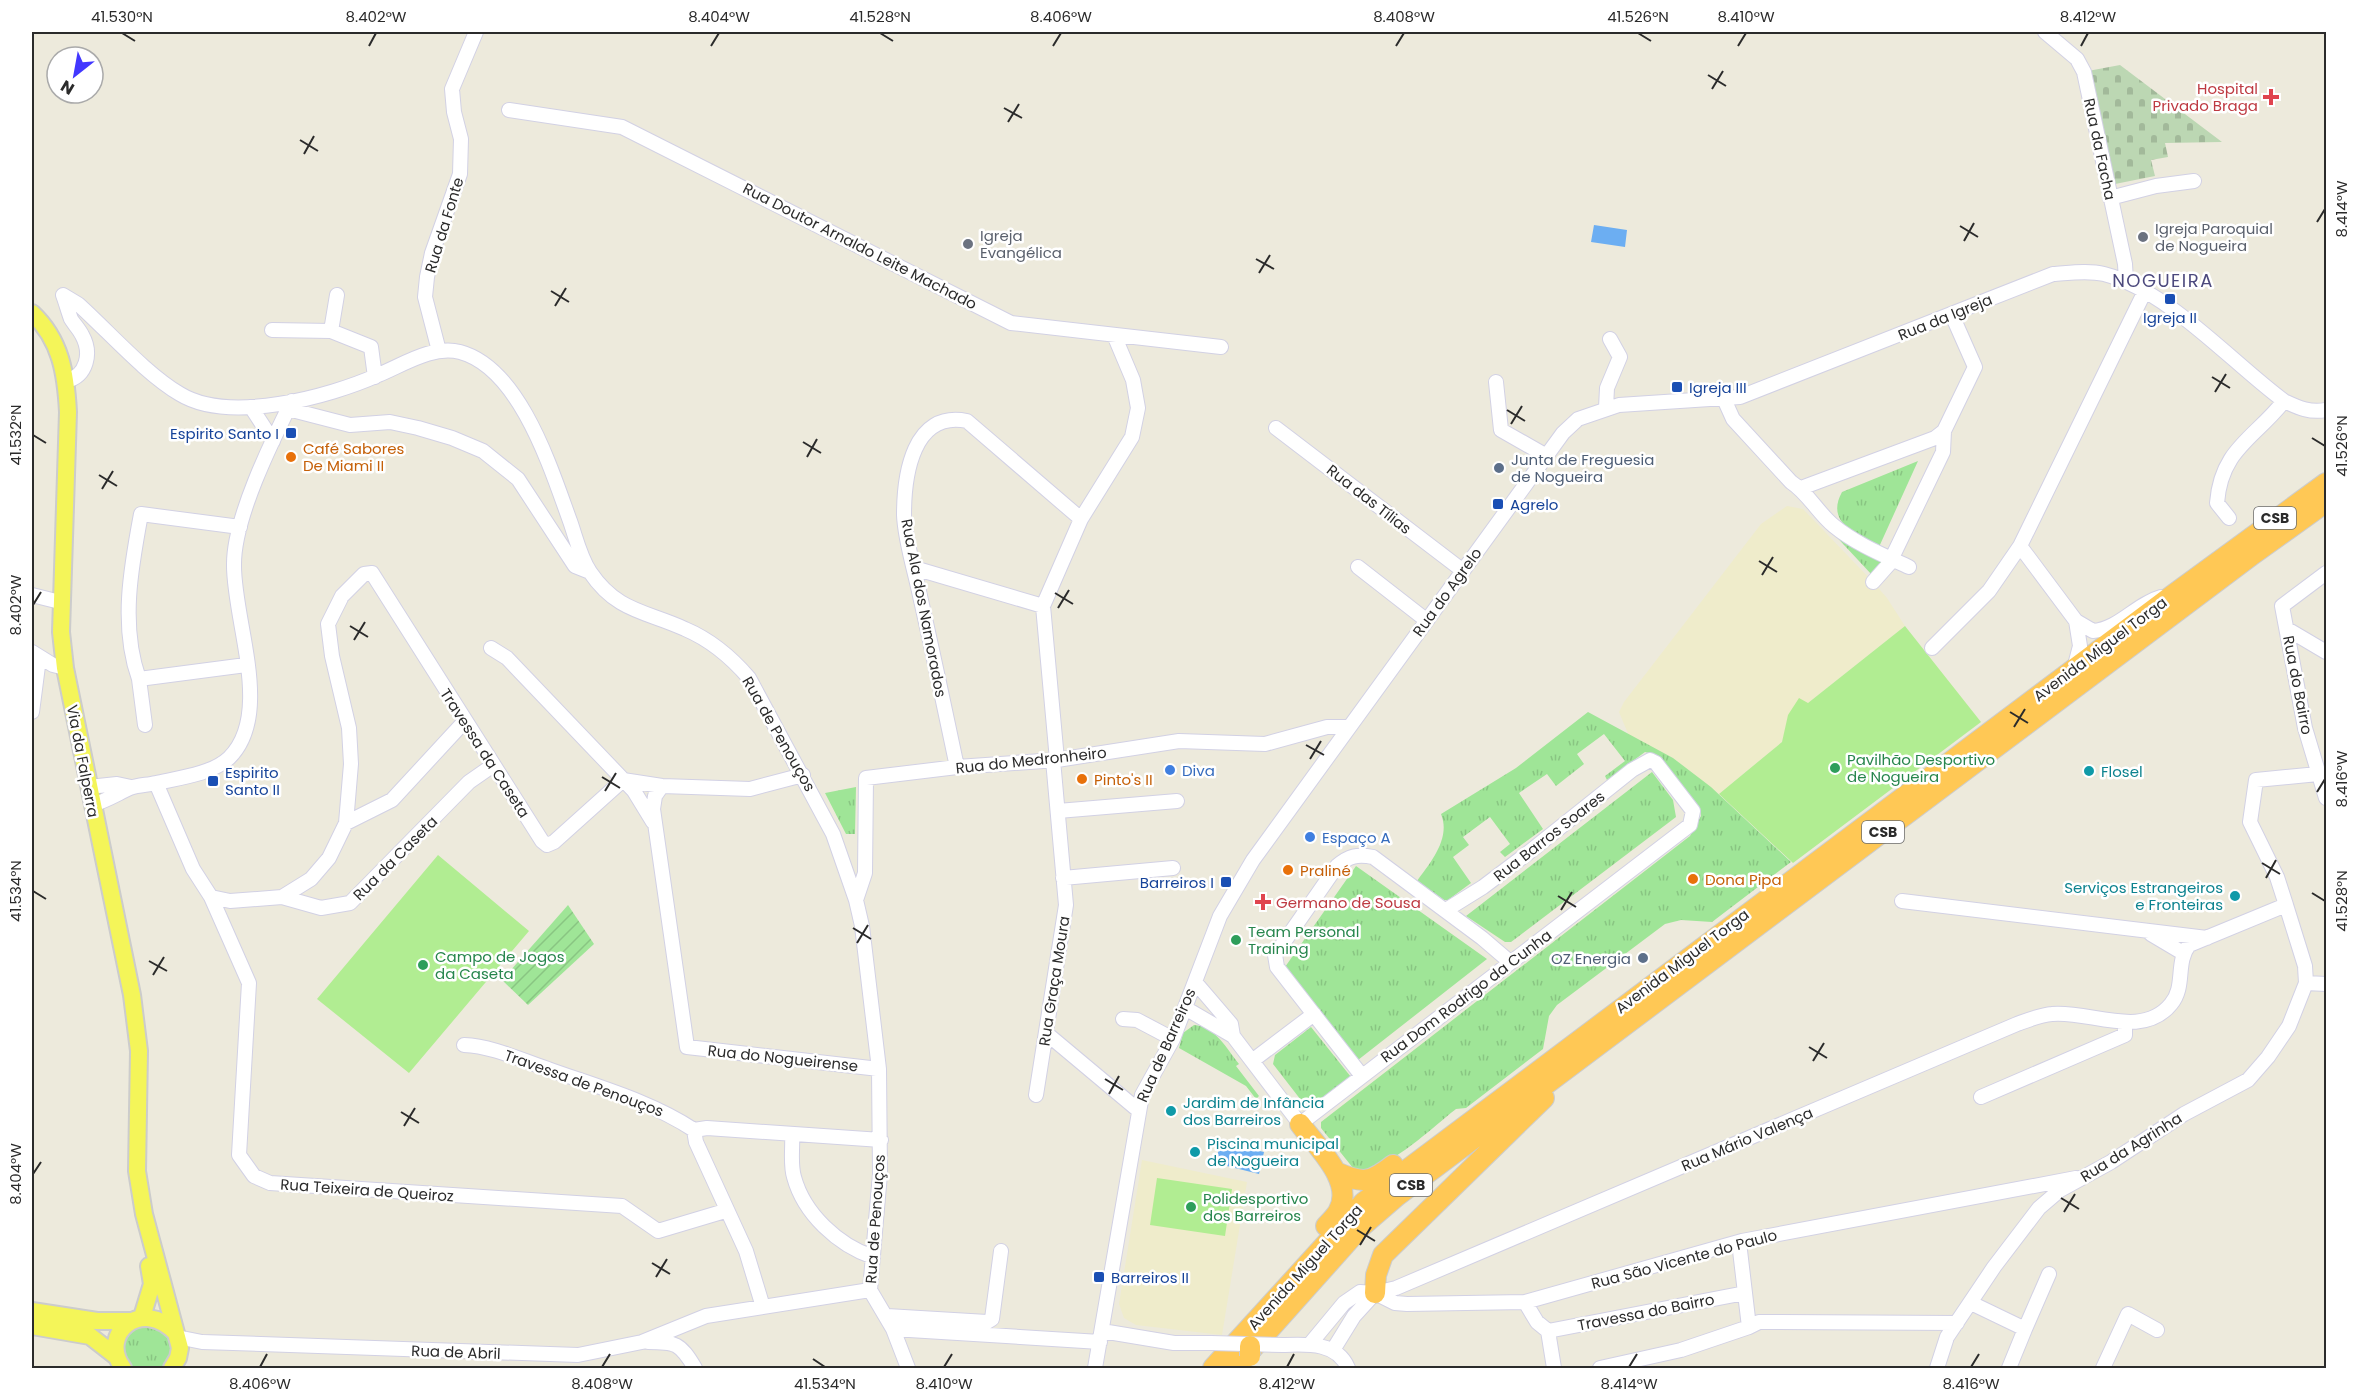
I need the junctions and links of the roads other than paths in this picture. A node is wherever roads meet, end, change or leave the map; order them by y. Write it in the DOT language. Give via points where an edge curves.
graph roads {
  1 [pos="476,32"];
  2 [pos="2045,32"];
  3 [pos="509,110"];
  4 [pos="2194,181"];
  5 [pos="2109,198"];
  6 [pos="2126,281"];
  7 [pos="2145,291"];
  8 [pos="337,295"];
  9 [pos="32,314"];
  10 [pos="1952,315"];
  11 [pos="272,330"];
  12 [pos="332,331"];
  13 [pos="1114,335"];
  14 [pos="1610,339"];
  15 [pos="1221,347"];
  16 [pos="439,351"];
  17 [pos="375,377"];
  18 [pos="66,381"];
  19 [pos="1496,382"];
  20 [pos="1724,399"];
  21 [pos="2284,401"];
  22 [pos="290,405"];
  23 [pos="251,407"];
  24 [pos="1606,408"];
  25 [pos="2326,410"];
  26 [pos="1276,428"];
  27 [pos="1944,431"];
  28 [pos="273,441"];
  29 [pos="1545,456"];
  30 [pos="2326,483"];
  31 [pos="1801,488"];
  32 [pos="2326,502"];
  33 [pos="2229,518"];
  34 [pos="1081,519"];
  35 [pos="240,527"];
  36 [pos="2020,546"];
  37 [pos="1891,559"];
  38 [pos="1358,567"];
  39 [pos="1909,567"];
  40 [pos="914,568"];
  41 [pos="1462,570"];
  42 [pos="590,572"];
  43 [pos="2326,573"];
  44 [pos="1873,582"];
  45 [pos="32,594"];
  46 [pos="2182,594"];
  47 [pos="60,602"];
  48 [pos="1043,606"];
  49 [pos="1426,620"];
  50 [pos="2076,621"];
  51 [pos="2287,629"];
  52 [pos="491,648"];
  53 [pos="1932,648"];
  54 [pos="2326,652"];
  55 [pos="35,655"];
  56 [pos="246,666"];
  57 [pos="65,668"];
  58 [pos="2074,669"];
  59 [pos="139,679"];
  60 [pos="32,712"];
  61 [pos="464,723"];
  62 [pos="145,725"];
  63 [pos="1348,727"];
  64 [pos="1317,732"];
  65 [pos="1337,743"];
  66 [pos="1055,760"];
  67 [pos="1650,760"];
  68 [pos="492,766"];
  69 [pos="957,767"];
  70 [pos="2318,774"];
  71 [pos="803,775"];
  72 [pos="623,780"];
  73 [pos="156,783"];
  74 [pos="662,786"];
  75 [pos="89,787"];
  76 [pos="131,787"];
  77 [pos="2326,798"];
  78 [pos="1177,801"];
  79 [pos="92,805"];
  80 [pos="1059,811"];
  81 [pos="346,823"];
  82 [pos="656,827"];
  83 [pos="1173,868"];
  84 [pos="1063,878"];
  85 [pos="211,897"];
  86 [pos="282,897"];
  87 [pos="856,900"];
  88 [pos="1902,901"];
  89 [pos="2282,907"];
  90 [pos="1446,910"];
  91 [pos="2140,928"];
  92 [pos="2207,938"];
  93 [pos="2183,953"];
  94 [pos="1510,962"];
  95 [pos="1195,982"];
  96 [pos="2306,983"];
  97 [pos="2326,984"];
  98 [pos="1185,1008"];
  99 [pos="1314,1014"];
  100 [pos="1123,1019"];
  101 [pos="2125,1022"];
  102 [pos="1046,1034"];
  103 [pos="1233,1036"];
  104 [pos="1173,1039"];
  105 [pos="464,1045"];
  106 [pos="1252,1061"];
  107 [pos="1574,1066"];
  108 [pos="879,1069"];
  109 [pos="1362,1076"];
  110 [pos="1036,1095"];
  111 [pos="1981,1097"];
  112 [pos="1138,1110"];
  113 [pos="1300,1124"];
  114 [pos="1464,1125"];
  115 [pos="694,1130"];
  116 [pos="792,1135"];
  117 [pos="881,1140"];
  118 [pos="1336,1172"];
  119 [pos="2085,1176"];
  120 [pos="2030,1185"];
  121 [pos="2047,1202"];
  122 [pos="725,1211"];
  123 [pos="144,1214"];
  124 [pos="1739,1242"];
  125 [pos="1001,1251"];
  126 [pos="873,1257"];
  127 [pos="2049,1274"];
  128 [pos="1291,1282"];
  129 [pos="870,1290"];
  130 [pos="1376,1293"];
  131 [pos="1745,1293"];
  132 [pos="1525,1302"];
  133 [pos="1971,1304"];
  134 [pos="763,1307"];
  135 [pos="32,1311"];
  136 [pos="137,1319"];
  137 [pos="890,1322"];
  138 [pos="1957,1323"];
  139 [pos="32,1326"];
  140 [pos="678,1327"];
  141 [pos="1749,1328"];
  142 [pos="2025,1329"];
  143 [pos="2157,1330"];
  144 [pos="1548,1331"];
  145 [pos="177,1335"];
  146 [pos="1101,1336"];
  147 [pos="642,1342"];
  148 [pos="1310,1344"];
  149 [pos="1333,1350"];
  150 [pos="1246,1357"];
  151 [pos="120,1363"];
  152 [pos="177,1365"];
  153 [pos="695,1368"];
  154 [pos="908,1368"];
  155 [pos="1095,1368"];
  156 [pos="1213,1368"];
  157 [pos="1348,1368"];
  158 [pos="1554,1368"];
  159 [pos="1600,1368"];
  160 [pos="1937,1368"];
  161 [pos="2009,1368"];
  162 [pos="2103,1368"];
  1 -- 16 [label="street, Rua da Fonte" via="452,89 460,139 460,174 427,277 425,297"];
  2 -- 5 [label="street, Rua da Facha" via="2077,59 2084,72"];
  3 -- 13 [label="street, Rua Doutor Arnaldo Leite Machado" via="622,127 1011,323"];
  4 -- 5 [label="street"];
  5 -- 6 [label="street, Rua da Facha"];
  6 -- 7 [label="street, Rua da Igreja"];
  6 -- 10 [label="street, Rua da Igreja" via="2101,274 2053,274"];
  7 -- 21 [label="street, Rua da Igreja"];
  7 -- 36 [label="street"];
  8 -- 12 [label="street"];
  9 -- 18 [label="main road, Via da Falperra" via="51,336"];
  10 -- 20 [label="street, Rua da Igreja" via="1769,386"];
  10 -- 27 [label="street" via="1975,367"];
  11 -- 12 [label="street"];
  12 -- 17 [label="street" via="371,347"];
  13 -- 15 [label="street, Rua Doutor Arnaldo Leite Machado"];
  13 -- 34 [label="street" via="1133,380 1138,408 1132,437"];
  14 -- 24 [label="street" via="1620,357 1607,388"];
  16 -- 17 [label="street, Rua de Penouços"];
  16 -- 42 [label="street, Rua de Penouços" via="475,358 506,387 536,434"];
  17 -- 22 [label="street, Rua de Penouços"];
  18 -- 23 [label="street" via="77,378 85,369 87,352 63,295 180,394 199,404"];
  18 -- 47 [label="main road, Via da Falperra"];
  19 -- 29 [label="street" via="1501,430"];
  20 -- 24 [label="street, Rua da Igreja"];
  20 -- 31 [label="street" via="1733,419"];
  21 -- 25 [label="street, Rua da Igreja" via="2301,409"];
  21 -- 33 [label="street" via="2227,462 2218,485 2217,503"];
  22 -- 23 [label="street"];
  22 -- 28 [label="street"];
  22 -- 42 [label="street" via="350,425 390,422 418,428 483,451 518,479 575,566"];
  23 -- 28 [label="street"];
  24 -- 29 [label="street, Rua da Igreja" via="1578,419"];
  26 -- 41 [label="street, Rua das Tílias"];
  27 -- 31 [label="street" via="1935,438"];
  27 -- 37 [label="street" via="1943,452"];
  28 -- 35 [label="street"];
  29 -- 41 [label="street, Rua do Agrelo"];
  30 -- 46 [label="highway, CSB"];
  31 -- 37 [label="street" via="1833,526"];
  32 -- 46 [label="highway, CSB"];
  34 -- 40 [label="street, Rua Ala dos Namorados" via="967,421 956,418 937,422 922,434 908,465 904,517"];
  34 -- 48 [label="street"];
  35 -- 56 [label="street" via="234,564"];
  35 -- 59 [label="street" via="141,514 129,613 133,663"];
  36 -- 50 [label="street"];
  36 -- 53 [label="street" via="1989,591"];
  37 -- 39 [label="street"];
  37 -- 44 [label="street"];
  38 -- 49 [label="street"];
  40 -- 48 [label="street"];
  40 -- 69 [label="street, Rua Ala dos Namorados"];
  41 -- 49 [label="street, Rua do Agrelo"];
  42 -- 71 [label="street, Rua de Penouços" via="612,597 634,611 685,629 732,658 749,678"];
  43 -- 51 [label="street, Rua do Bairro" via="2282,606"];
  45 -- 47 [label="street"];
  46 -- 50 [label="street" via="2150,600 2102,631 2093,631"];
  46 -- 58 [label="highway, Avenida Miguel Torga / CSB"];
  46 -- 107 [label="highway, Avenida Miguel Torga / CSB"];
  47 -- 57 [label="main road, Via da Falperra"];
  48 -- 66 [label="street, Rua Graça Moura"];
  49 -- 63 [label="street, Rua do Agrelo"];
  50 -- 58 [label="street" via="2080,646"];
  51 -- 54 [label="street"];
  51 -- 70 [label="street, Rua do Bairro" via="2305,728"];
  52 -- 72 [label="street" via="507,658"];
  55 -- 57 [label="street"];
  55 -- 60 [label="street"];
  56 -- 59 [label="street"];
  56 -- 73 [label="street" via="251,695 248,729 242,742 213,769"];
  57 -- 75 [label="main road, Via da Falperra"];
  58 -- 114 [label="highway, Avenida Miguel Torga / CSB"];
  59 -- 62 [label="street"];
  61 -- 68 [label="street, Travessa da Caseta"];
  61 -- 81 [label="street" via="392,800"];
  61 -- 81 [label="street, Travessa da Caseta" via="372,573 364,574 342,596 328,624 349,728 351,764"];
  63 -- 64 [label="street, Rua do Medronheiro" via="1327,727"];
  63 -- 65 [label="street, Rua de Barreiros"];
  64 -- 65 [label="street"];
  64 -- 66 [label="street, Rua do Medronheiro" via="1265,744 1179,741"];
  65 -- 95 [label="street, Rua de Barreiros" via="1235,888"];
  66 -- 69 [label="street, Rua do Medronheiro"];
  66 -- 80 [label="street, Rua Graça Moura"];
  67 -- 90 [label="street, Rua Barros Soares" via="1483,887"];
  67 -- 94 [label="street, Rua Dom Rodrigo da Cunha" via="1693,811 1690,825"];
  68 -- 72 [label="street, Travessa da Caseta" via="547,844"];
  68 -- 86 [label="street, Rua da Caseta" via="469,782 350,903 321,908"];
  69 -- 87 [label="street, Rua do Medronheiro" via="866,778 865,873"];
  70 -- 77 [label="street, Rua do Bairro"];
  70 -- 89 [label="street" via="2256,780 2250,822 2277,877"];
  71 -- 74 [label="street" via="750,789"];
  71 -- 87 [label="street, Rua de Penouços" via="833,834"];
  72 -- 74 [label="street"];
  72 -- 82 [label="street"];
  73 -- 76 [label="street"];
  73 -- 85 [label="street, Rua Teixeira de Queiroz" via="193,869"];
  74 -- 82 [label="street" via="653,809"];
  75 -- 76 [label="street"];
  75 -- 79 [label="main road, Via da Falperra"];
  76 -- 79 [label="street"];
  78 -- 80 [label="street"];
  79 -- 123 [label="main road, Via da Falperra" via="132,995 139,1051 137,1161"];
  80 -- 84 [label="street, Rua Graça Moura"];
  81 -- 86 [label="street" via="329,858 311,879"];
  82 -- 108 [label="street, Rua do Nogueirense" via="687,1047"];
  83 -- 84 [label="street"];
  84 -- 102 [label="street, Rua Graça Moura" via="1066,905"];
  85 -- 86 [label="street" via="230,901"];
  85 -- 122 [label="street, Rua Teixeira de Queiroz" via="249,983 239,1155 254,1176 270,1184 622,1206 658,1231"];
  87 -- 108 [label="street, Rua de Penouços"];
  88 -- 91 [label="street"];
  89 -- 92 [label="street"];
  89 -- 96 [label="street, Rua da Agrinha" via="2305,966"];
  90 -- 94 [label="street"];
  90 -- 99 [label="street" via="1373,857 1349,856 1337,866 1275,956 1277,967"];
  91 -- 92 [label="street"];
  91 -- 93 [label="street"];
  92 -- 93 [label="street" via="2189,945"];
  93 -- 101 [label="street, Rua Mário Valença" via="2181,983 2171,1004 2154,1018"];
  94 -- 109 [label="street, Rua Dom Rodrigo da Cunha"];
  95 -- 98 [label="street, Rua de Barreiros"];
  95 -- 103 [label="street" via="1231,1024"];
  96 -- 97 [label="street"];
  96 -- 119 [label="street, Rua da Agrinha" via="2289,1026 2248,1080"];
  98 -- 103 [label="street"];
  98 -- 104 [label="street, Rua de Barreiros"];
  99 -- 106 [label="street"];
  99 -- 109 [label="street"];
  100 -- 104 [label="street" via="1137,1020"];
  101 -- 111 [label="street" via="2125,1035"];
  101 -- 130 [label="street, Rua Mário Valença" via="2053,1014 2017,1024 1396,1288"];
  102 -- 110 [label="street, Rua Graça Moura"];
  102 -- 112 [label="street"];
  103 -- 106 [label="street"];
  104 -- 112 [label="street, Rua de Barreiros" via="1146,1086"];
  105 -- 115 [label="street, Travessa de Penouços" via="506,1054 624,1096 669,1114"];
  106 -- 113 [label="street"];
  107 -- 130 [label="highway" via="1519,1126 1383,1255 1376,1275"];
  107 -- 150 [label="highway, Avenida Miguel Torga / CSB" via="1376,1213"];
  108 -- 117 [label="street, Rua de Penouços"];
  109 -- 113 [label="street, Rua Dom Rodrigo da Cunha"];
  112 -- 146 [label="street, Rua de Barreiros"];
  113 -- 118 [label="highway"];
  114 -- 118 [label="highway" via="1445,1126 1378,1177 1362,1182"];
  114 -- 128 [label="highway, Avenida Miguel Torga / CSB" via="1364,1202"];
  115 -- 116 [label="street"];
  115 -- 122 [label="street"];
  116 -- 117 [label="street"];
  116 -- 126 [label="street" via="793,1176 804,1201 843,1243"];
  117 -- 126 [label="street, Rua de Penouços"];
  118 -- 128 [label="highway" via="1342,1201 1339,1212 1302,1255"];
  119 -- 120 [label="street, Rua São Vicente do Paulo"];
  119 -- 121 [label="street, Rua da Agrinha"];
  120 -- 121 [label="street"];
  120 -- 124 [label="street, Rua São Vicente do Paulo"];
  121 -- 133 [label="street, Rua da Agrinha" via="1994,1267"];
  122 -- 134 [label="street" via="746,1251"];
  123 -- 136 [label="main road, Via da Falperra" via="143,1242 152,1284"];
  123 -- 145 [label="main road, Via da Falperra"];
  124 -- 131 [label="street"];
  124 -- 132 [label="street, Rua São Vicente do Paulo"];
  125 -- 137 [label="street" via="992,1319"];
  126 -- 129 [label="street, Rua de Penouços"];
  127 -- 142 [label="street"];
  128 -- 156 [label="highway, Avenida Miguel Torga"];
  129 -- 134 [label="street, Rua de Abril"];
  129 -- 137 [label="street, Rua de Penouços"];
  130 -- 132 [label="street, Rua São Vicente do Paulo" via="1395,1303 1407,1304"];
  130 -- 148 [label="street, Rua Mário Valença" via="1351,1296"];
  130 -- 149 [label="street" via="1354,1316"];
  131 -- 141 [label="street"];
  131 -- 144 [label="street, Travessa do Bairro"];
  132 -- 144 [label="street" via="1537,1322"];
  133 -- 138 [label="street, Rua da Agrinha"];
  133 -- 142 [label="street"];
  134 -- 140 [label="street, Rua de Abril" via="706,1316"];
  135 -- 136 [label="main road" via="97,1321"];
  136 -- 145 [label="main road" via="160,1319"];
  136 -- 151 [label="main road, Via da Falperra" via="122,1329 117,1339"];
  137 -- 146 [label="street"];
  137 -- 154 [label="street, Rua de Penouços"];
  138 -- 141 [label="street" via="1759,1322"];
  138 -- 160 [label="street, Rua da Agrinha" via="1947,1338"];
  139 -- 151 [label="main road" via="90,1336 108,1348"];
  140 -- 147 [label="street, Rua de Abril"];
  140 -- 153 [label="street" via="692,1348"];
  141 -- 159 [label="street" via="1681,1350"];
  142 -- 161 [label="street"];
  143 -- 162 [label="street" via="2128,1314"];
  144 -- 158 [label="street"];
  145 -- 147 [label="street, Rua de Abril" via="202,1342 538,1355 578,1355"];
  145 -- 152 [label="main road, Via da Falperra"];
  146 -- 150 [label="street, bridge" via="1211,1343"];
  146 -- 155 [label="street, Rua de Barreiros"];
  147 -- 153 [label="street" via="673,1342 684,1349"];
  148 -- 149 [label="street"];
  148 -- 150 [label="street, bridge" via="1283,1345"];
  149 -- 157 [label="street"];
}
